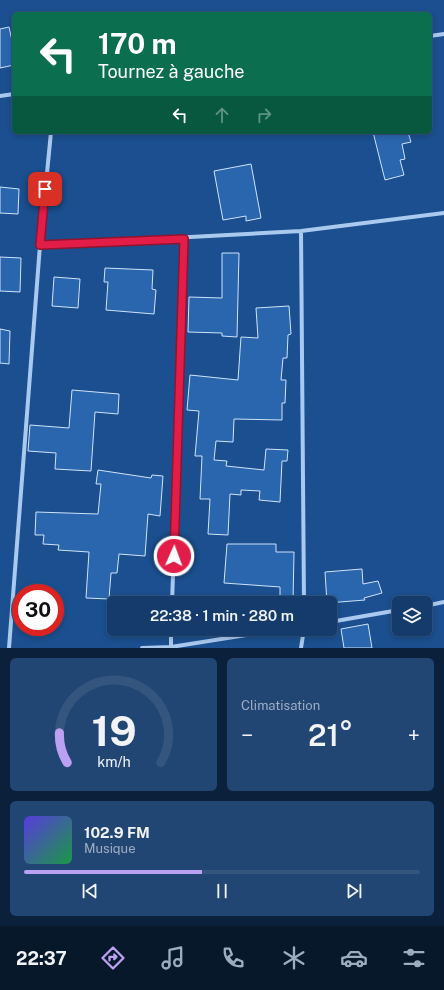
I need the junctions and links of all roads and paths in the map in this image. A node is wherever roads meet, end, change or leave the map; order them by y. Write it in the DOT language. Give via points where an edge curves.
graph roads {
  1 [pos="444,34"];
  2 [pos="432,36"];
  3 [pos="12,94"];
  4 [pos="0,96"];
  5 [pos="51,134"];
  6 [pos="444,213"];
  7 [pos="301,232"];
  8 [pos="184,239"];
  9 [pos="40,245"];
  10 [pos="172,596"];
  11 [pos="304,596"];
  12 [pos="444,602"];
  13 [pos="432,605"];
  14 [pos="392,611"];
  15 [pos="337,621"];
  16 [pos="171,636"];
  17 [pos="240,636"];
  18 [pos="303,636"];
  19 [pos="171,647"];
  20 [pos="9,648"];
  21 [pos="142,648"];
  22 [pos="301,648"];
  1 -- 2 [label="street"];
  3 -- 4 [label="street"];
  5 -- 9 [label="street"];
  6 -- 7 [label="street"];
  7 -- 8 [label="street"];
  7 -- 11 [label="street"];
  8 -- 9 [label="street"];
  8 -- 10 [label="street"];
  9 -- 20 [label="street"];
  12 -- 13 [label="street"];
  14 -- 15 [label="street"];
  16 -- 19 [label="street"];
  17 -- 19 [label="street"];
  18 -- 22 [label="street"];
  19 -- 21 [label="street"];
}
